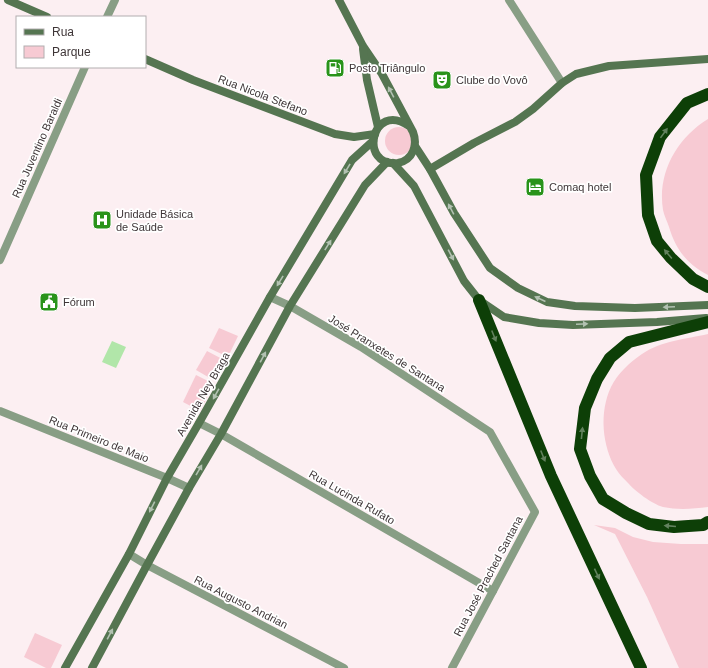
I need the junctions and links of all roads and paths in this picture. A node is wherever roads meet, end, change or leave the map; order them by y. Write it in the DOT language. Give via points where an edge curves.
graph roads {
  1 [pos="8,0"];
  2 [pos="115,0"];
  3 [pos="338,0"];
  4 [pos="509,0"];
  5 [pos="45,16"];
  6 [pos="107,16"];
  7 [pos="363,46"];
  8 [pos="146,59"];
  9 [pos="708,59"];
  10 [pos="85,68"];
  11 [pos="562,82"];
  12 [pos="708,94"];
  13 [pos="409,126"];
  14 [pos="375,134"];
  15 [pos="415,146"];
  16 [pos="390,162"];
  17 [pos="430,168"];
  18 [pos="0,260"];
  19 [pos="708,287"];
  20 [pos="270,297"];
  21 [pos="479,300"];
  22 [pos="708,305"];
  23 [pos="290,306"];
  24 [pos="708,318"];
  25 [pos="708,322"];
  26 [pos="0,411"];
  27 [pos="199,423"];
  28 [pos="490,432"];
  29 [pos="221,434"];
  30 [pos="167,478"];
  31 [pos="189,488"];
  32 [pos="708,522"];
  33 [pos="128,554"];
  34 [pos="147,565"];
  35 [pos="493,592"];
  36 [pos="65,668"];
  37 [pos="92,668"];
  38 [pos="344,668"];
  39 [pos="452,668"];
  40 [pos="641,668"];
  1 -- 5 [label="street"];
  2 -- 6 [label="street"];
  3 -- 7 [label="street"];
  4 -- 11 [label="street"];
  13 -- 7 [label="street, one-way" via="382,74"];
  7 -- 14 [label="street"];
  8 -- 14 [label="street, Rua Nicola Stefano" via="335,134 354,137"];
  9 -- 11 [label="street" via="609,66 576,74"];
  10 -- 18 [label="street, Rua Juventino Baraldi"];
  11 -- 17 [label="street" via="515,122"];
  19 -- 12 [label="highway, one-way" via="693,279 657,241 648,215 646,175 660,137 687,103"];
  13 -- 14 [label="street" via="398,120 391,120 384,123"];
  13 -- 15 [label="street" via="414,132"];
  14 -- 16 [label="street" via="374,148 377,154"];
  14 -- 20 [label="street, Avenida Ney Braga, one-way" via="352,160"];
  15 -- 16 [label="street" via="414,151 405,160"];
  15 -- 17 [label="street"];
  16 -- 21 [label="street, one-way" via="414,186 464,281"];
  23 -- 16 [label="street, one-way" via="365,185"];
  22 -- 17 [label="street, one-way" via="635,308 575,306 547,302 518,288 490,268 454,214"];
  20 -- 23 [label="street, José Pranxetes de Santana"];
  20 -- 27 [label="street, Avenida Ney Braga, one-way"];
  21 -- 24 [label="street, one-way" via="504,317 539,323 641,323"];
  21 -- 40 [label="highway, one-way" via="551,476"];
  23 -- 28 [label="street, José Pranxetes de Santana" via="361,347"];
  29 -- 23 [label="street, one-way"];
  32 -- 25 [label="highway, one-way" via="703,525 674,527 649,524 626,513 603,499 590,476 580,449 584,408 610,358 629,342"];
  26 -- 30 [label="street, Rua Primeiro de Maio"];
  27 -- 29 [label="street, Rua Lucinda Rufato"];
  27 -- 30 [label="street, Avenida Ney Braga"];
  28 -- 35 [label="street, Rua José Prached Santana" via="535,512"];
  31 -- 29 [label="street, one-way"];
  29 -- 35 [label="street, Rua Lucinda Rufato"];
  30 -- 31 [label="street, Rua Primeiro de Maio"];
  30 -- 33 [label="street, Avenida Ney Braga, one-way"];
  31 -- 34 [label="street"];
  33 -- 34 [label="street, Rua Augusto Andrian"];
  33 -- 36 [label="street, Avenida Ney Braga"];
  37 -- 34 [label="street, one-way"];
  34 -- 38 [label="street, Rua Augusto Andrian"];
  35 -- 39 [label="street, Rua José Prached Santana"];
}
